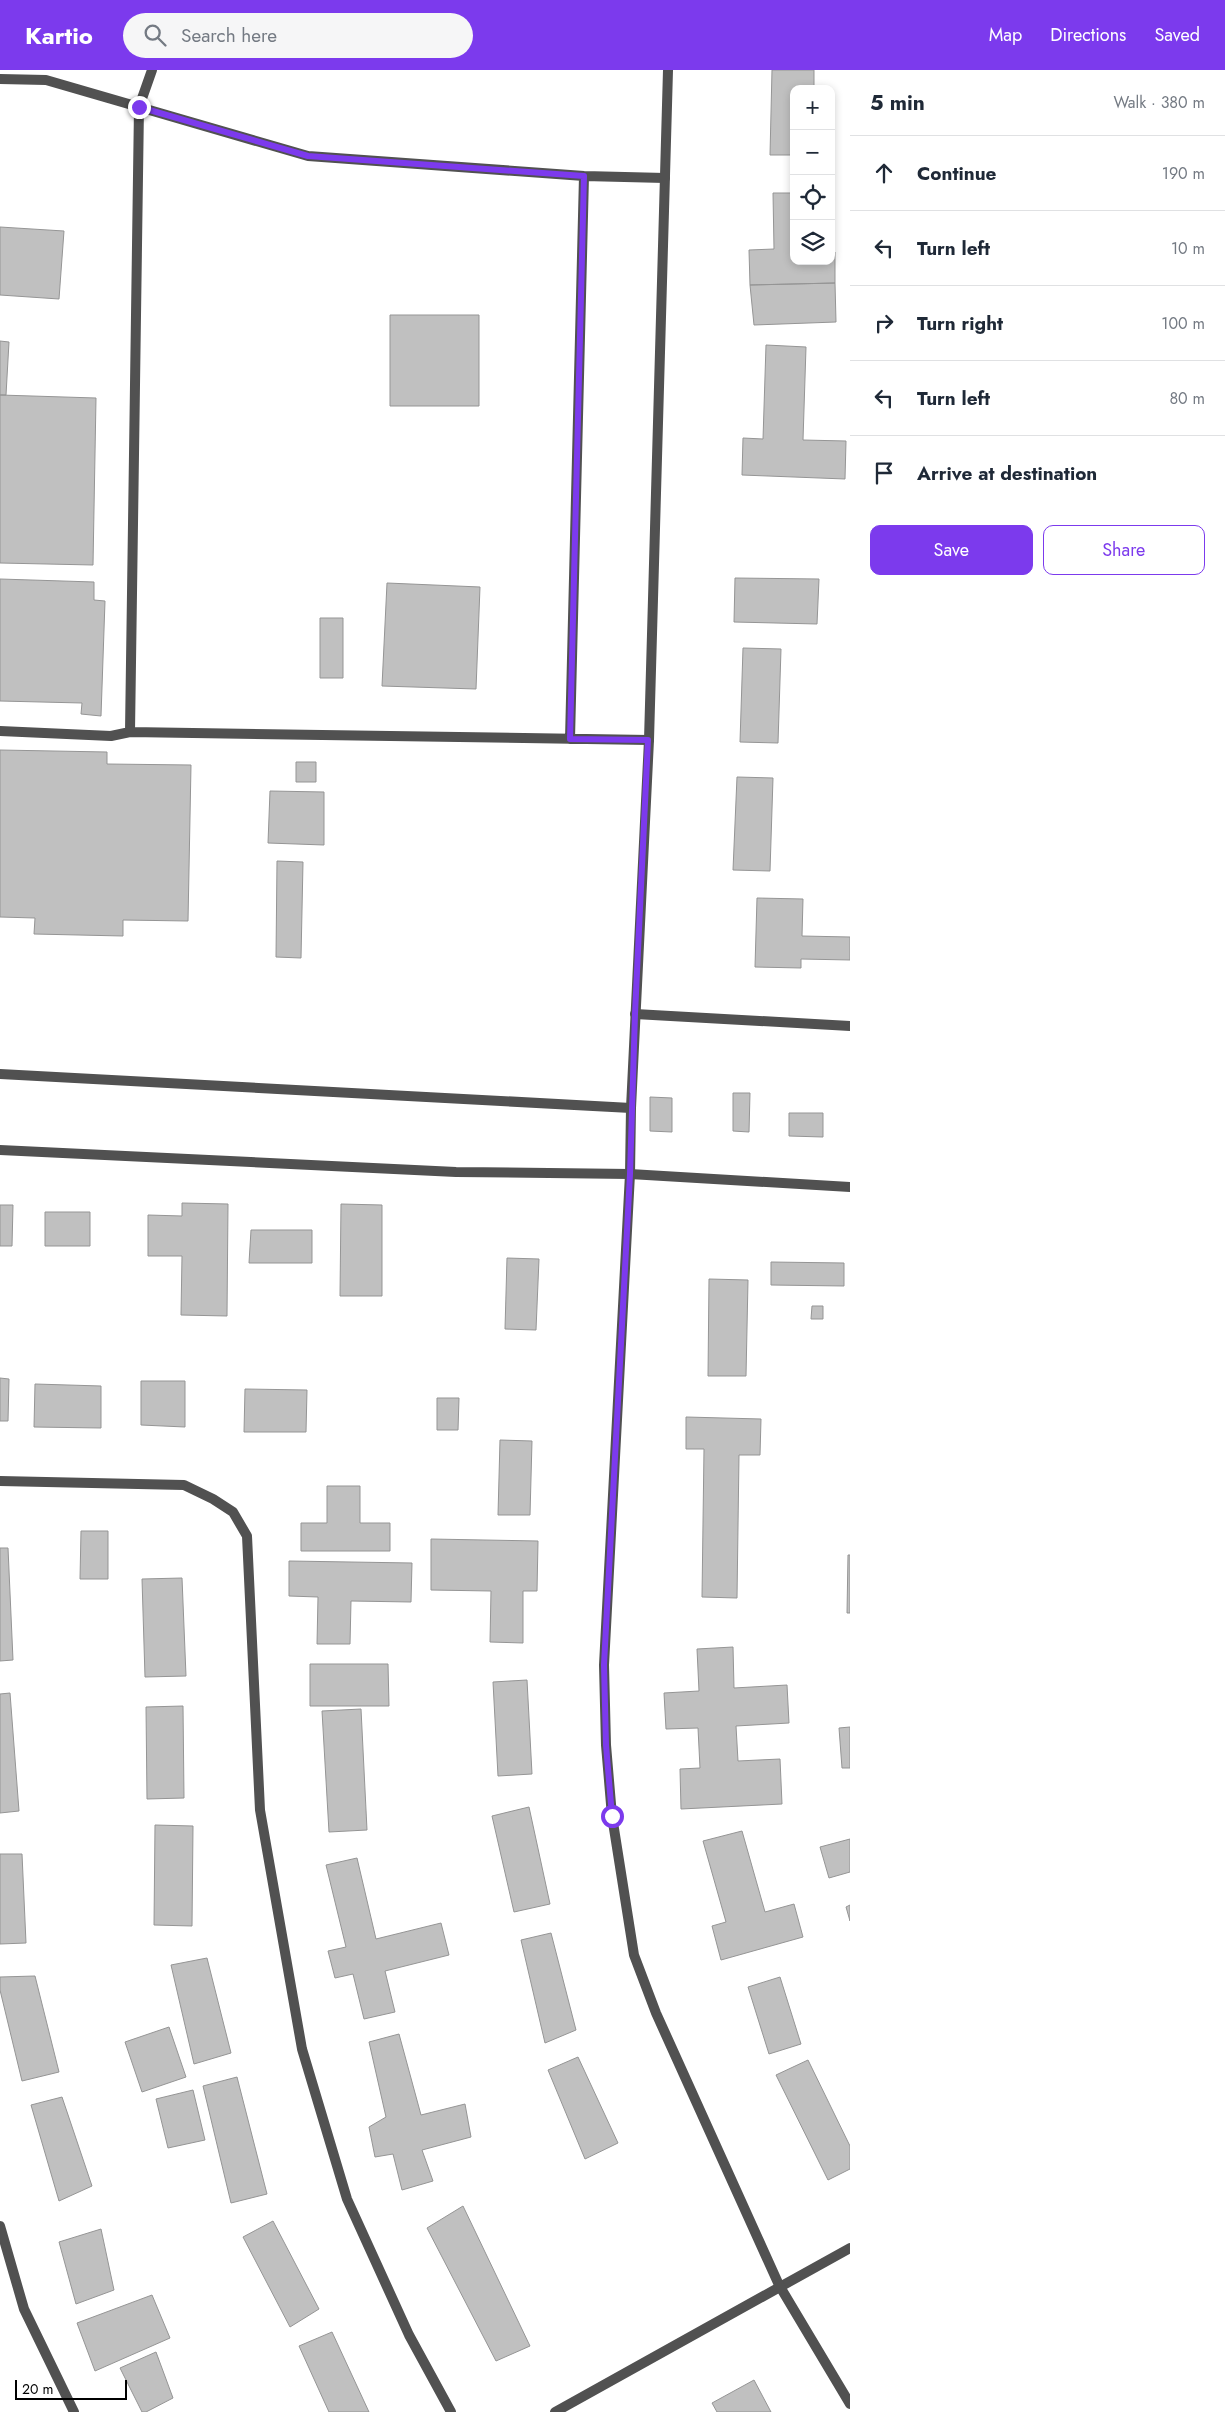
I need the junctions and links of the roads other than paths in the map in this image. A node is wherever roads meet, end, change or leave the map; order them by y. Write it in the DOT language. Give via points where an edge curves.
graph roads {
  1 [pos="152,70"];
  2 [pos="668,70"];
  3 [pos="0,78"];
  4 [pos="139,107"];
  5 [pos="584,176"];
  6 [pos="665,178"];
  7 [pos="0,731"];
  8 [pos="130,732"];
  9 [pos="570,739"];
  10 [pos="648,740"];
  11 [pos="635,1014"];
  12 [pos="850,1026"];
  13 [pos="0,1074"];
  14 [pos="631,1108"];
  15 [pos="0,1150"];
  16 [pos="630,1174"];
  17 [pos="850,1188"];
  18 [pos="0,1481"];
  19 [pos="0,2226"];
  20 [pos="850,2248"];
  21 [pos="779,2286"];
  22 [pos="850,2404"];
  23 [pos="74,2412"];
  24 [pos="451,2412"];
  25 [pos="555,2412"];
  1 -- 4 [label="street"];
  2 -- 6 [label="street"];
  3 -- 4 [label="street" via="46,80"];
  4 -- 5 [label="street" via="308,156"];
  4 -- 8 [label="street"];
  5 -- 6 [label="street"];
  5 -- 9 [label="street"];
  6 -- 10 [label="street"];
  7 -- 8 [label="street" via="111,736"];
  8 -- 9 [label="street"];
  9 -- 10 [label="street"];
  10 -- 11 [label="street"];
  11 -- 12 [label="street"];
  11 -- 14 [label="street"];
  13 -- 14 [label="street"];
  14 -- 16 [label="street"];
  15 -- 16 [label="street" via="456,1172"];
  16 -- 17 [label="street"];
  16 -- 21 [label="street" via="604,1665 612,1816 634,1955 656,2013"];
  18 -- 24 [label="street" via="184,1485 233,1512 248,1536 260,1810 302,2049 346,2200 409,2335"];
  19 -- 23 [label="street" via="24,2309"];
  20 -- 21 [label="street"];
  21 -- 22 [label="street"];
  21 -- 25 [label="street"];
}
